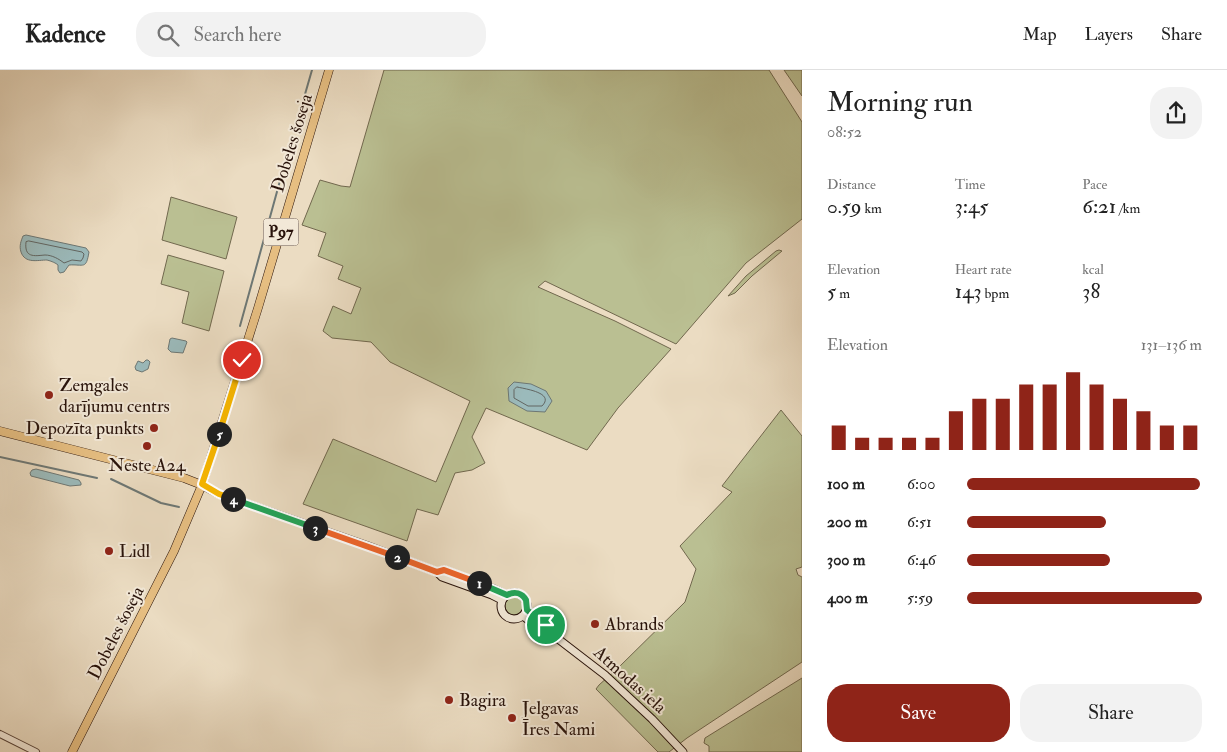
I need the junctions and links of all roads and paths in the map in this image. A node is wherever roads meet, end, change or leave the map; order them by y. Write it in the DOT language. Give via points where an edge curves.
graph roads {
  1 [pos="329,70"];
  2 [pos="0,431"];
  3 [pos="202,484"];
  4 [pos="504,598"];
  5 [pos="525,613"];
  6 [pos="0,734"];
  7 [pos="36,752"];
  8 [pos="72,752"];
  9 [pos="683,752"];
  1 -- 3 [label="main road, Dobeles šoseja / P97"];
  2 -- 3 [label="main road"];
  3 -- 4 [label="main road" via="219,494 437,572 444,570 494,589"];
  3 -- 8 [label="main road, Dobeles šoseja / P97" via="174,551"];
  4 -- 5 [label="main road" via="513,593 523,596 527,604"];
  4 -- 5 [label="main road" via="501,608 504,616 513,620"];
  5 -- 9 [label="main road, Atmodas iela" via="552,630 553,635 604,675"];
  6 -- 7 [label="street"];
}
